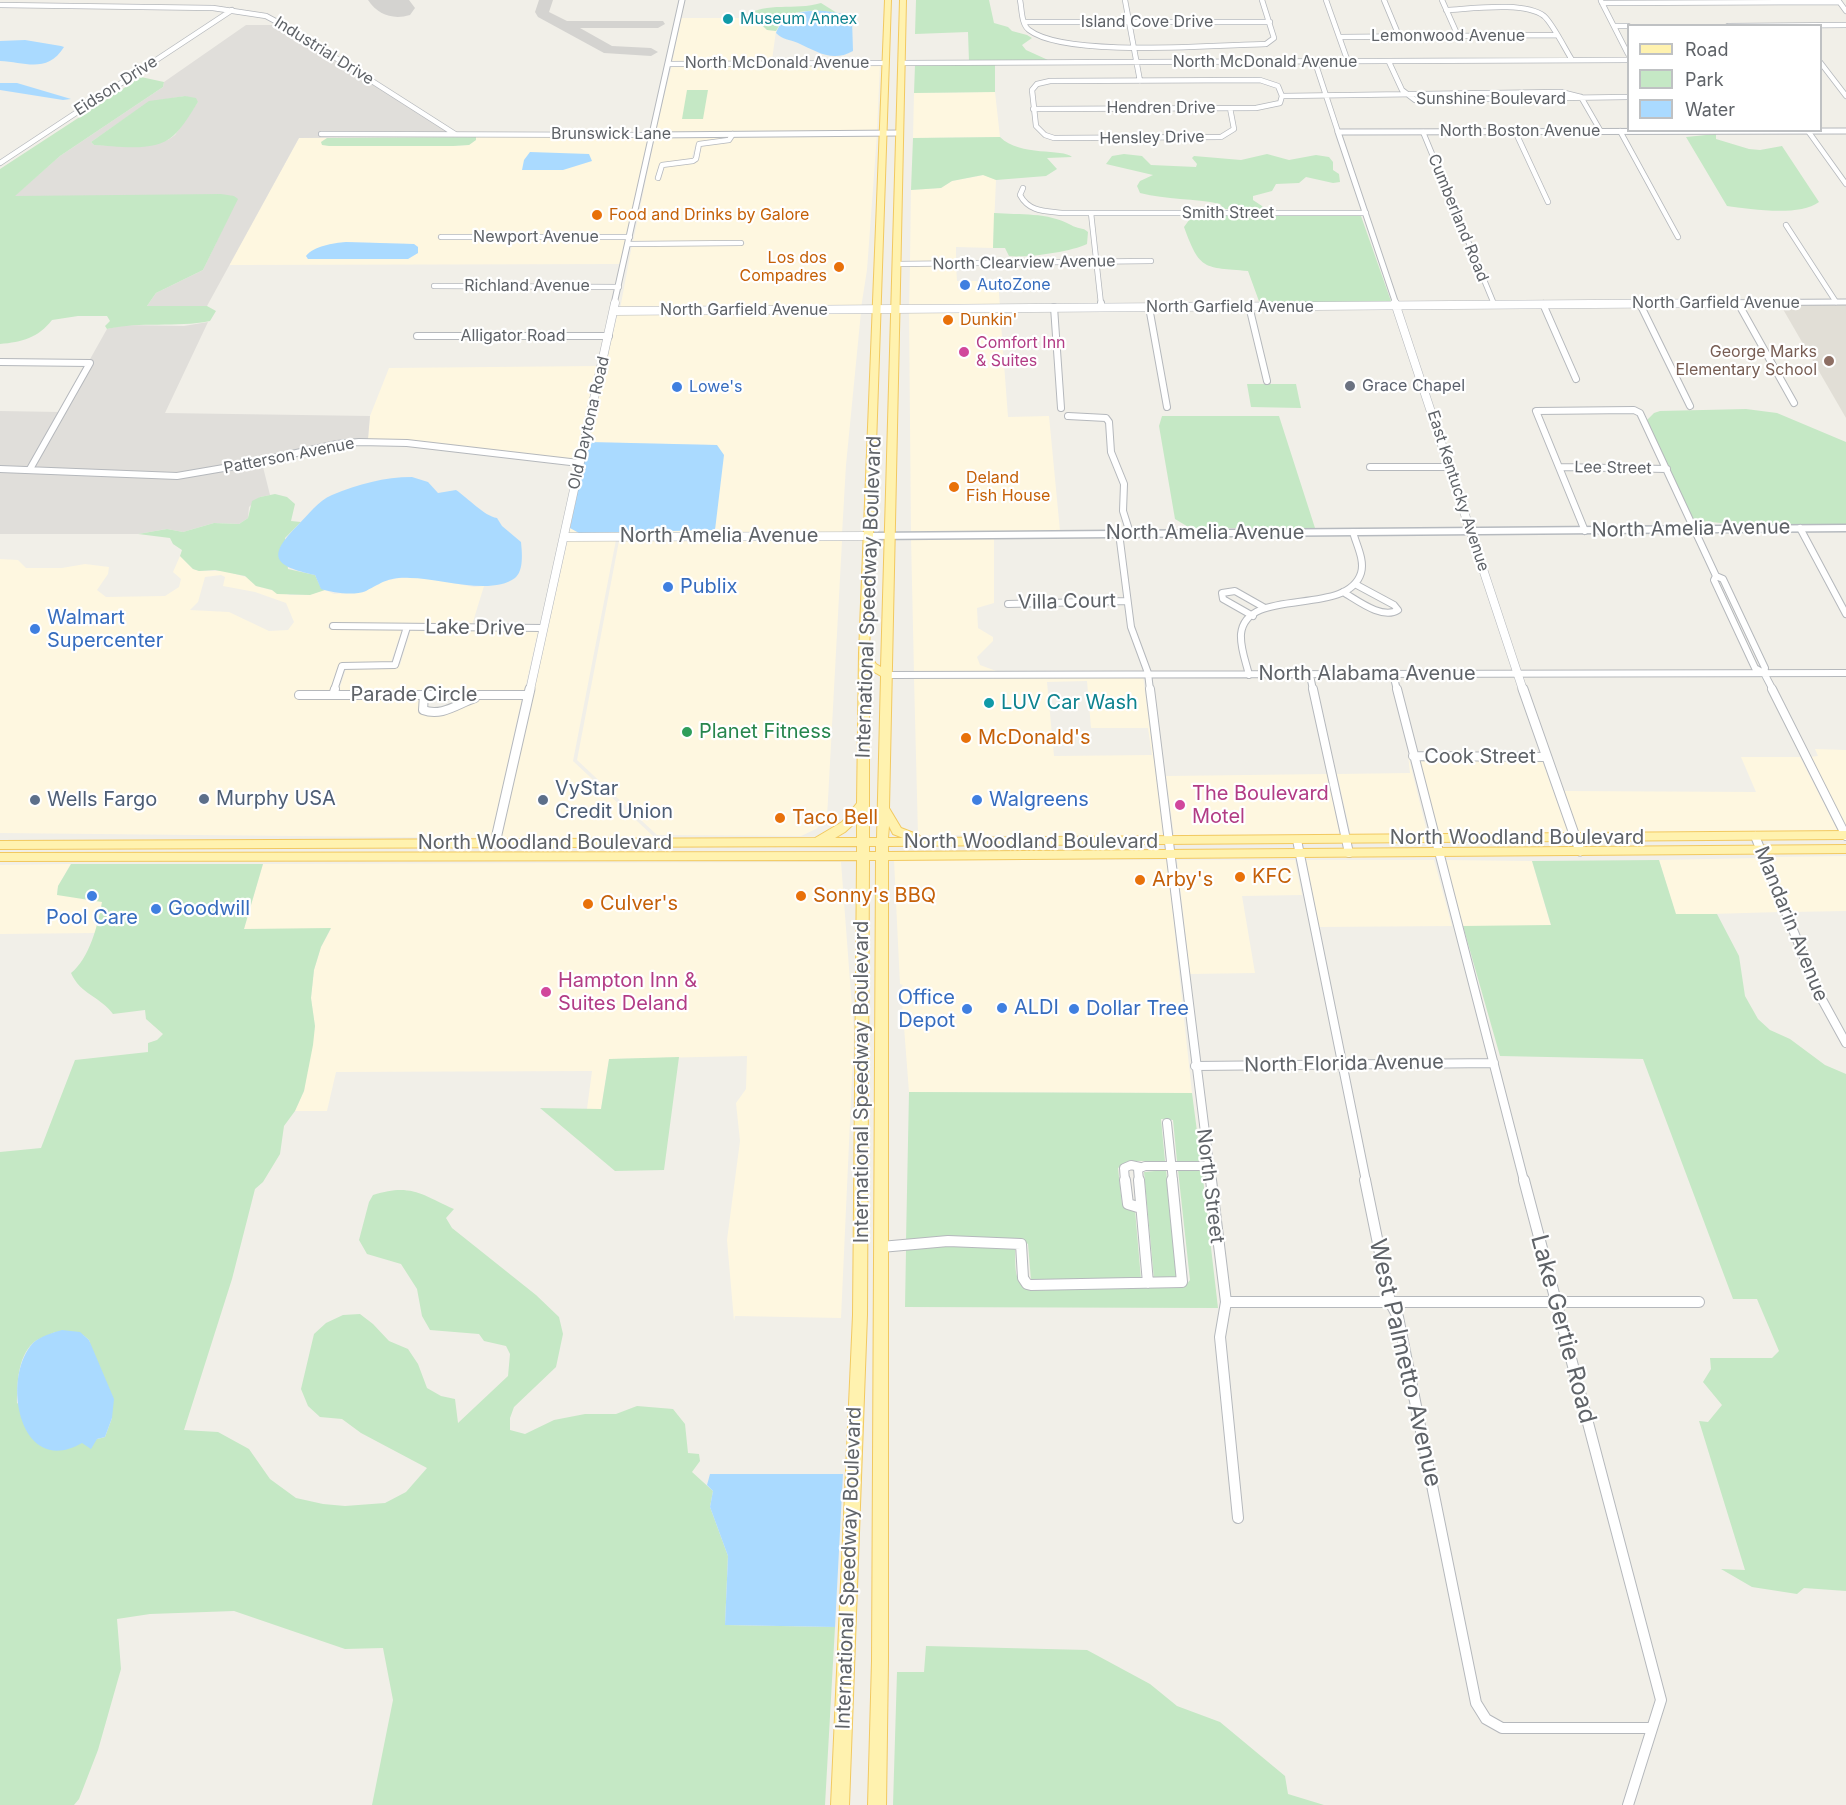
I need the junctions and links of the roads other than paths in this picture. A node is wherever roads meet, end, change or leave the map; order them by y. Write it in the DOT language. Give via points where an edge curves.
graph roads {
  1 [pos="888,0"];
  2 [pos="903,0"];
  3 [pos="1020,0"];
  4 [pos="1125,0"];
  5 [pos="1262,0"];
  6 [pos="1326,0"];
  7 [pos="1384,0"];
  8 [pos="1442,0"];
  9 [pos="682,1"];
  10 [pos="1601,1"];
  11 [pos="1839,1"];
  12 [pos="0,5"];
  13 [pos="232,10"];
  14 [pos="1446,10"];
  15 [pos="1846,11"];
  16 [pos="1024,22"];
  17 [pos="1128,22"];
  18 [pos="1270,22"];
  19 [pos="1822,25"];
  20 [pos="1846,25"];
  21 [pos="1614,26"];
  22 [pos="1627,26"];
  23 [pos="1557,35"];
  24 [pos="1399,36"];
  25 [pos="1458,36"];
  26 [pos="1340,37"];
  27 [pos="1132,47"];
  28 [pos="1627,50"];
  29 [pos="886,54"];
  30 [pos="1572,60"];
  31 [pos="1627,60"];
  32 [pos="1136,62"];
  33 [pos="1348,62"];
  34 [pos="1389,62"];
  35 [pos="886,63"];
  36 [pos="901,63"];
  37 [pos="1315,63"];
  38 [pos="1822,63"];
  39 [pos="669,64"];
  40 [pos="901,73"];
  41 [pos="1140,81"];
  42 [pos="1404,94"];
  43 [pos="1326,95"];
  44 [pos="1282,96"];
  45 [pos="1846,96"];
  46 [pos="1627,97"];
  47 [pos="1581,98"];
  48 [pos="1230,108"];
  49 [pos="1033,109"];
  50 [pos="1600,130"];
  51 [pos="1515,131"];
  52 [pos="1620,131"];
  53 [pos="1627,131"];
  54 [pos="1822,131"];
  55 [pos="1846,131"];
  56 [pos="883,132"];
  57 [pos="900,132"];
  58 [pos="1338,132"];
  59 [pos="1423,132"];
  60 [pos="1809,132"];
  61 [pos="321,134"];
  62 [pos="455,134"];
  63 [pos="733,134"];
  64 [pos="651,135"];
  65 [pos="0,163"];
  66 [pos="658,178"];
  67 [pos="1846,184"];
  68 [pos="1023,188"];
  69 [pos="1548,202"];
  70 [pos="1091,213"];
  71 [pos="1366,213"];
  72 [pos="1786,225"];
  73 [pos="441,237"];
  74 [pos="1678,237"];
  75 [pos="629,240"];
  76 [pos="741,243"];
  77 [pos="1150,261"];
  78 [pos="1096,262"];
  79 [pos="897,264"];
  80 [pos="435,286"];
  81 [pos="620,286"];
  82 [pos="1836,302"];
  83 [pos="1846,302"];
  84 [pos="1738,303"];
  85 [pos="1494,304"];
  86 [pos="1543,304"];
  87 [pos="1640,304"];
  88 [pos="1398,305"];
  89 [pos="1249,306"];
  90 [pos="1054,307"];
  91 [pos="1101,307"];
  92 [pos="1149,307"];
  93 [pos="877,310"];
  94 [pos="896,310"];
  95 [pos="614,311"];
  96 [pos="417,336"];
  97 [pos="609,336"];
  98 [pos="0,362"];
  99 [pos="1576,380"];
  100 [pos="1267,381"];
  101 [pos="874,400"];
  102 [pos="1794,404"];
  103 [pos="1690,406"];
  104 [pos="1167,407"];
  105 [pos="1061,408"];
  106 [pos="893,411"];
  107 [pos="874,415"];
  108 [pos="1068,416"];
  109 [pos="893,430"];
  110 [pos="579,463"];
  111 [pos="1370,467"];
  112 [pos="1450,467"];
  113 [pos="1559,467"];
  114 [pos="0,469"];
  115 [pos="30,469"];
  116 [pos="1667,469"];
  117 [pos="1693,528"];
  118 [pos="1800,528"];
  119 [pos="1846,528"];
  120 [pos="1585,531"];
  121 [pos="1353,532"];
  122 [pos="1471,532"];
  123 [pos="1119,533"];
  124 [pos="1130,533"];
  125 [pos="870,536"];
  126 [pos="890,536"];
  127 [pos="565,537"];
  128 [pos="1355,584"];
  129 [pos="1343,592"];
  130 [pos="1126,601"];
  131 [pos="1008,604"];
  132 [pos="1265,608"];
  133 [pos="1846,614"];
  134 [pos="1253,616"];
  135 [pos="333,626"];
  136 [pos="407,627"];
  137 [pos="543,628"];
  138 [pos="864,653"];
  139 [pos="1148,673"];
  140 [pos="1764,673"];
  141 [pos="1846,673"];
  142 [pos="1393,674"];
  143 [pos="1518,674"];
  144 [pos="887,675"];
  145 [pos="1249,675"];
  146 [pos="1310,675"];
  147 [pos="299,695"];
  148 [pos="333,695"];
  149 [pos="424,695"];
  150 [pos="487,695"];
  151 [pos="528,695"];
  152 [pos="1413,756"];
  153 [pos="1546,757"];
  154 [pos="864,800"];
  155 [pos="884,807"];
  156 [pos="1846,835"];
  157 [pos="1755,836"];
  158 [pos="1575,838"];
  159 [pos="1434,839"];
  160 [pos="1297,840"];
  161 [pos="1346,840"];
  162 [pos="931,841"];
  163 [pos="808,842"];
  164 [pos="864,842"];
  165 [pos="882,842"];
  166 [pos="1036,842"];
  167 [pos="495,843"];
  168 [pos="519,843"];
  169 [pos="634,843"];
  170 [pos="0,845"];
  171 [pos="1170,848"];
  172 [pos="1761,849"];
  173 [pos="1846,849"];
  174 [pos="224,851"];
  175 [pos="1580,851"];
  176 [pos="1437,852"];
  177 [pos="1349,853"];
  178 [pos="1299,854"];
  179 [pos="1036,855"];
  180 [pos="863,856"];
  181 [pos="882,856"];
  182 [pos="0,857"];
  183 [pos="399,857"];
  184 [pos="487,857"];
  185 [pos="590,857"];
  186 [pos="863,915"];
  187 [pos="882,915"];
  188 [pos="882,990"];
  189 [pos="862,997"];
  190 [pos="1846,1044"];
  191 [pos="1341,1063"];
  192 [pos="1494,1063"];
  193 [pos="1195,1066"];
  194 [pos="862,1067"];
  195 [pos="881,1071"];
  196 [pos="1167,1123"];
  197 [pos="1172,1166"];
  198 [pos="1208,1166"];
  199 [pos="1140,1167"];
  200 [pos="861,1180"];
  201 [pos="881,1180"];
  202 [pos="1141,1208"];
  203 [pos="881,1247"];
  204 [pos="1148,1283"];
  205 [pos="1226,1302"];
  206 [pos="1390,1302"];
  207 [pos="1699,1302"];
  208 [pos="1556,1303"];
  209 [pos="860,1315"];
  210 [pos="881,1318"];
  211 [pos="1238,1518"];
  212 [pos="1651,1728"];
  213 [pos="840,1805"];
  214 [pos="877,1805"];
  215 [pos="1628,1805"];
  1 -- 29 [label="main road, International Speedway Boulevard"];
  2 -- 36 [label="main road, International Speedway Boulevard"];
  3 -- 16 [label="street"];
  4 -- 17 [label="street"];
  5 -- 18 [label="street"];
  6 -- 26 [label="street"];
  7 -- 24 [label="street"];
  8 -- 14 [label="street"];
  9 -- 39 [label="street, Old Daytona Road"];
  10 -- 11 [label="street"];
  10 -- 21 [label="street"];
  11 -- 15 [label="street"];
  12 -- 13 [label="street, Industrial Drive"];
  13 -- 62 [label="street, Industrial Drive" via="266,16 283,24"];
  13 -- 65 [label="street, Eidson Drive"];
  14 -- 23 [label="street" via="1535,12 1545,16"];
  14 -- 25 [label="street"];
  16 -- 17 [label="street, Island Cove Drive"];
  16 -- 27 [label="street" via="1029,30 1062,43"];
  17 -- 18 [label="street, Island Cove Drive"];
  17 -- 27 [label="street"];
  18 -- 27 [label="street" via="1274,38 1266,44"];
  19 -- 20 [label="street"];
  21 -- 22 [label="street"];
  21 -- 28 [label="street"];
  23 -- 25 [label="street, Lemonwood Avenue"];
  23 -- 30 [label="street"];
  24 -- 25 [label="street, Lemonwood Avenue"];
  24 -- 26 [label="street, Lemonwood Avenue"];
  26 -- 33 [label="street"];
  27 -- 32 [label="street"];
  29 -- 35 [label="main road, International Speedway Boulevard"];
  29 -- 36 [label="main road"];
  30 -- 31 [label="street, North McDonald Avenue"];
  30 -- 34 [label="street, North McDonald Avenue"];
  32 -- 36 [label="street, North McDonald Avenue"];
  32 -- 37 [label="street, North McDonald Avenue"];
  32 -- 41 [label="street"];
  33 -- 34 [label="street, North McDonald Avenue"];
  33 -- 37 [label="street, North McDonald Avenue"];
  34 -- 42 [label="street"];
  35 -- 39 [label="street, North McDonald Avenue"];
  35 -- 40 [label="main road"];
  35 -- 56 [label="main road, International Speedway Boulevard"];
  36 -- 40 [label="main road, International Speedway Boulevard"];
  37 -- 43 [label="street, East Kentucky Avenue"];
  38 -- 45 [label="street"];
  39 -- 64 [label="street, Old Daytona Road"];
  40 -- 57 [label="main road, International Speedway Boulevard"];
  41 -- 44 [label="street" via="1260,80 1278,86"];
  41 -- 49 [label="street" via="1043,82 1032,90"];
  42 -- 43 [label="street, Sunshine Boulevard"];
  42 -- 47 [label="street, Sunshine Boulevard" via="1415,100"];
  43 -- 44 [label="street, Sunshine Boulevard"];
  43 -- 58 [label="street, East Kentucky Avenue"];
  44 -- 48 [label="street, Hendren Drive" via="1274,106"];
  46 -- 47 [label="street, Sunshine Boulevard"];
  47 -- 50 [label="street"];
  48 -- 49 [label="street, Hendren Drive"];
  48 -- 49 [label="street, Hensley Drive" via="1234,129 1221,137 1065,139 1046,136 1035,127"];
  50 -- 51 [label="street, North Boston Avenue"];
  50 -- 52 [label="street, North Boston Avenue"];
  51 -- 59 [label="street, North Boston Avenue"];
  51 -- 69 [label="street"];
  52 -- 53 [label="street, North Boston Avenue"];
  52 -- 74 [label="street"];
  54 -- 55 [label="street, North Boston Avenue"];
  56 -- 57 [label="street, Brunswick Lane"];
  56 -- 63 [label="street, Brunswick Lane"];
  56 -- 93 [label="main road, International Speedway Boulevard"];
  57 -- 79 [label="main road, International Speedway Boulevard"];
  58 -- 59 [label="street, North Boston Avenue"];
  58 -- 71 [label="street, East Kentucky Avenue"];
  59 -- 85 [label="street, Cumberland Road"];
  60 -- 67 [label="street"];
  61 -- 62 [label="street, Brunswick Lane"];
  62 -- 64 [label="street, Brunswick Lane"];
  63 -- 64 [label="street, Brunswick Lane"];
  63 -- 66 [label="street" via="729,140 699,144 693,161 662,165"];
  64 -- 75 [label="street, Old Daytona Road"];
  68 -- 70 [label="street, Smith Street" via="1020,195 1028,208"];
  70 -- 71 [label="street, Smith Street"];
  70 -- 78 [label="street"];
  71 -- 88 [label="street, East Kentucky Avenue"];
  72 -- 82 [label="street"];
  73 -- 75 [label="street, Newport Avenue"];
  75 -- 76 [label="street, Newport Avenue"];
  75 -- 81 [label="street, Old Daytona Road"];
  77 -- 78 [label="street, North Clearview Avenue"];
  78 -- 79 [label="street, North Clearview Avenue"];
  78 -- 91 [label="street"];
  79 -- 94 [label="main road, International Speedway Boulevard"];
  80 -- 81 [label="street, Richland Avenue"];
  81 -- 95 [label="street, Old Daytona Road"];
  82 -- 83 [label="street, North Garfield Avenue"];
  82 -- 84 [label="street, North Garfield Avenue"];
  84 -- 87 [label="street, North Garfield Avenue"];
  84 -- 102 [label="street"];
  85 -- 86 [label="street, North Garfield Avenue"];
  85 -- 88 [label="street, North Garfield Avenue"];
  86 -- 87 [label="street, North Garfield Avenue"];
  86 -- 99 [label="street"];
  87 -- 103 [label="street"];
  88 -- 89 [label="street, North Garfield Avenue"];
  88 -- 112 [label="street, East Kentucky Avenue"];
  89 -- 92 [label="street, North Garfield Avenue"];
  89 -- 100 [label="street"];
  90 -- 91 [label="street, North Garfield Avenue"];
  90 -- 94 [label="street, North Garfield Avenue"];
  90 -- 105 [label="street"];
  91 -- 92 [label="street, North Garfield Avenue"];
  92 -- 104 [label="street"];
  93 -- 94 [label="street, North Garfield Avenue"];
  93 -- 95 [label="street, North Garfield Avenue"];
  93 -- 101 [label="main road, International Speedway Boulevard"];
  94 -- 106 [label="main road, International Speedway Boulevard"];
  95 -- 97 [label="street, Old Daytona Road"];
  96 -- 97 [label="street, Alligator Road"];
  97 -- 110 [label="street, Old Daytona Road"];
  98 -- 115 [label="street" via="90,363"];
  101 -- 106 [label="main road" via="882,409"];
  101 -- 107 [label="main road, International Speedway Boulevard"];
  106 -- 109 [label="main road, International Speedway Boulevard"];
  107 -- 109 [label="main road"];
  107 -- 125 [label="main road, International Speedway Boulevard"];
  108 -- 124 [label="street" via="1100,417 1109,422 1111,452 1124,484 1124,511"];
  109 -- 126 [label="main road, International Speedway Boulevard"];
  110 -- 115 [label="street, Patterson Avenue" via="407,443 359,442 177,476"];
  110 -- 127 [label="street, Old Daytona Road"];
  111 -- 112 [label="street"];
  112 -- 122 [label="street, East Kentucky Avenue"];
  113 -- 116 [label="street, Lee Street"];
  113 -- 116 [label="street" via="1536,411 1634,410 1640,413"];
  113 -- 120 [label="street"];
  114 -- 115 [label="street, Patterson Avenue"];
  116 -- 117 [label="street"];
  117 -- 118 [label="main road, North Amelia Avenue"];
  117 -- 120 [label="main road, North Amelia Avenue"];
  117 -- 140 [label="street" via="1755,668"];
  118 -- 119 [label="main road, North Amelia Avenue"];
  118 -- 133 [label="street"];
  120 -- 122 [label="main road, North Amelia Avenue"];
  121 -- 122 [label="main road, North Amelia Avenue"];
  121 -- 124 [label="main road, North Amelia Avenue"];
  121 -- 128 [label="street" via="1362,569"];
  122 -- 143 [label="street, East Kentucky Avenue"];
  123 -- 124 [label="main road, North Amelia Avenue"];
  123 -- 126 [label="main road, North Amelia Avenue"];
  123 -- 130 [label="street, North Street"];
  125 -- 126 [label="main road, North Amelia Avenue"];
  125 -- 127 [label="street, North Amelia Avenue"];
  125 -- 138 [label="main road, International Speedway Boulevard"];
  126 -- 144 [label="main road, International Speedway Boulevard"];
  127 -- 137 [label="street, Old Daytona Road"];
  128 -- 129 [label="street"];
  128 -- 129 [label="street" via="1398,610 1381,612"];
  129 -- 132 [label="street"];
  130 -- 131 [label="street, Villa Court"];
  130 -- 139 [label="street, North Street"];
  132 -- 134 [label="street"];
  132 -- 134 [label="street" via="1235,591 1222,593 1227,602"];
  134 -- 145 [label="street" via="1242,629 1241,638"];
  135 -- 136 [label="street, Lake Drive"];
  136 -- 137 [label="street, Lake Drive"];
  136 -- 148 [label="street, Lake Drive" via="395,665 342,666"];
  137 -- 151 [label="street, Old Daytona Road"];
  138 -- 144 [label="main road" via="872,666"];
  138 -- 154 [label="main road, International Speedway Boulevard"];
  139 -- 144 [label="street, North Alabama Avenue"];
  139 -- 145 [label="street, North Alabama Avenue"];
  139 -- 171 [label="street, North Street"];
  140 -- 141 [label="street, North Alabama Avenue"];
  140 -- 143 [label="street, North Alabama Avenue"];
  140 -- 156 [label="street"];
  142 -- 143 [label="street, North Alabama Avenue"];
  142 -- 146 [label="street, North Alabama Avenue"];
  142 -- 152 [label="street, Lake Gertie Road"];
  143 -- 153 [label="street, East Kentucky Avenue"];
  144 -- 155 [label="main road, International Speedway Boulevard"];
  145 -- 146 [label="street, North Alabama Avenue"];
  146 -- 161 [label="street"];
  147 -- 148 [label="street, Parade Circle"];
  148 -- 149 [label="street, Parade Circle"];
  149 -- 150 [label="street, Parade Circle"];
  149 -- 150 [label="street" via="423,710 430,714"];
  150 -- 151 [label="street, Parade Circle"];
  151 -- 167 [label="street, Old Daytona Road"];
  152 -- 153 [label="street, Cook Street"];
  152 -- 159 [label="street, Lake Gertie Road"];
  153 -- 158 [label="street, East Kentucky Avenue"];
  154 -- 163 [label="main road" via="844,828 830,837"];
  154 -- 164 [label="main road, International Speedway Boulevard"];
  155 -- 162 [label="main road" via="897,831"];
  155 -- 165 [label="main road, International Speedway Boulevard"];
  156 -- 157 [label="main road, North Woodland Boulevard"];
  157 -- 158 [label="main road, North Woodland Boulevard"];
  157 -- 172 [label="street, Mandarin Avenue"];
  158 -- 159 [label="main road, North Woodland Boulevard"];
  158 -- 175 [label="street, East Kentucky Avenue"];
  159 -- 161 [label="main road, North Woodland Boulevard"];
  159 -- 176 [label="street, Lake Gertie Road"];
  160 -- 161 [label="main road, North Woodland Boulevard"];
  160 -- 171 [label="main road, North Woodland Boulevard"];
  160 -- 178 [label="street, West Palmetto Avenue"];
  161 -- 177 [label="street"];
  162 -- 165 [label="main road, North Woodland Boulevard"];
  162 -- 166 [label="main road, North Woodland Boulevard"];
  163 -- 164 [label="main road, North Woodland Boulevard"];
  163 -- 169 [label="main road, North Woodland Boulevard"];
  164 -- 165 [label="main road, North Woodland Boulevard"];
  164 -- 180 [label="main road, International Speedway Boulevard"];
  165 -- 181 [label="main road, International Speedway Boulevard"];
  166 -- 171 [label="main road, North Woodland Boulevard"];
  166 -- 179 [label="street"];
  167 -- 168 [label="main road, North Woodland Boulevard"];
  167 -- 174 [label="main road, North Woodland Boulevard" via="253,845"];
  167 -- 183 [label="main road" via="478,851"];
  168 -- 169 [label="main road, North Woodland Boulevard"];
  168 -- 184 [label="main road"];
  169 -- 185 [label="main road"];
  170 -- 174 [label="main road, North Woodland Boulevard"];
  171 -- 178 [label="main road, North Woodland Boulevard"];
  171 -- 179 [label="main road, North Woodland Boulevard"];
  171 -- 193 [label="street, North Street"];
  172 -- 173 [label="main road, North Woodland Boulevard"];
  172 -- 175 [label="main road, North Woodland Boulevard"];
  172 -- 190 [label="street, Mandarin Avenue" via="1819,994"];
  174 -- 182 [label="main road, North Woodland Boulevard" via="182,857"];
  174 -- 183 [label="main road, North Woodland Boulevard"];
  175 -- 176 [label="main road, North Woodland Boulevard"];
  176 -- 177 [label="main road, North Woodland Boulevard"];
  176 -- 192 [label="street, Lake Gertie Road"];
  177 -- 178 [label="main road, North Woodland Boulevard"];
  178 -- 191 [label="street, West Palmetto Avenue"];
  179 -- 181 [label="main road, North Woodland Boulevard"];
  180 -- 181 [label="main road, North Woodland Boulevard"];
  180 -- 185 [label="main road, North Woodland Boulevard"];
  180 -- 186 [label="main road, International Speedway Boulevard"];
  181 -- 187 [label="main road, International Speedway Boulevard"];
  183 -- 184 [label="main road, North Woodland Boulevard"];
  184 -- 185 [label="main road, North Woodland Boulevard"];
  186 -- 187 [label="main road"];
  186 -- 189 [label="main road, International Speedway Boulevard"];
  187 -- 188 [label="main road, International Speedway Boulevard"];
  188 -- 189 [label="main road"];
  188 -- 195 [label="main road, International Speedway Boulevard"];
  189 -- 194 [label="main road, International Speedway Boulevard"];
  191 -- 192 [label="street, North Florida Avenue"];
  191 -- 193 [label="street, North Florida Avenue"];
  191 -- 206 [label="street, West Palmetto Avenue"];
  192 -- 208 [label="street, Lake Gertie Road"];
  193 -- 198 [label="street, North Street"];
  194 -- 195 [label="main road"];
  194 -- 200 [label="main road, International Speedway Boulevard"];
  195 -- 201 [label="main road, International Speedway Boulevard"];
  196 -- 197 [label="street"];
  197 -- 198 [label="street"];
  197 -- 199 [label="street"];
  197 -- 204 [label="street" via="1183,1280"];
  198 -- 205 [label="street, North Street"];
  199 -- 202 [label="street"];
  199 -- 202 [label="street" via="1124,1168 1128,1204"];
  200 -- 201 [label="main road"];
  200 -- 209 [label="main road, International Speedway Boulevard"];
  201 -- 203 [label="main road, International Speedway Boulevard"];
  202 -- 204 [label="street"];
  203 -- 204 [label="street" via="948,1241 1022,1244 1023,1278 1027,1284"];
  203 -- 210 [label="main road, International Speedway Boulevard"];
  205 -- 206 [label="street"];
  205 -- 211 [label="street, North Street" via="1220,1337"];
  206 -- 208 [label="street"];
  206 -- 212 [label="street, West Palmetto Avenue" via="1398,1317 1476,1703 1486,1719 1502,1728"];
  207 -- 208 [label="street"];
  208 -- 212 [label="street, Lake Gertie Road" via="1660,1700"];
  209 -- 210 [label="main road"];
  209 -- 213 [label="main road, International Speedway Boulevard"];
  210 -- 214 [label="main road, International Speedway Boulevard"];
  212 -- 215 [label="street, Lake Gertie Road"];
}
